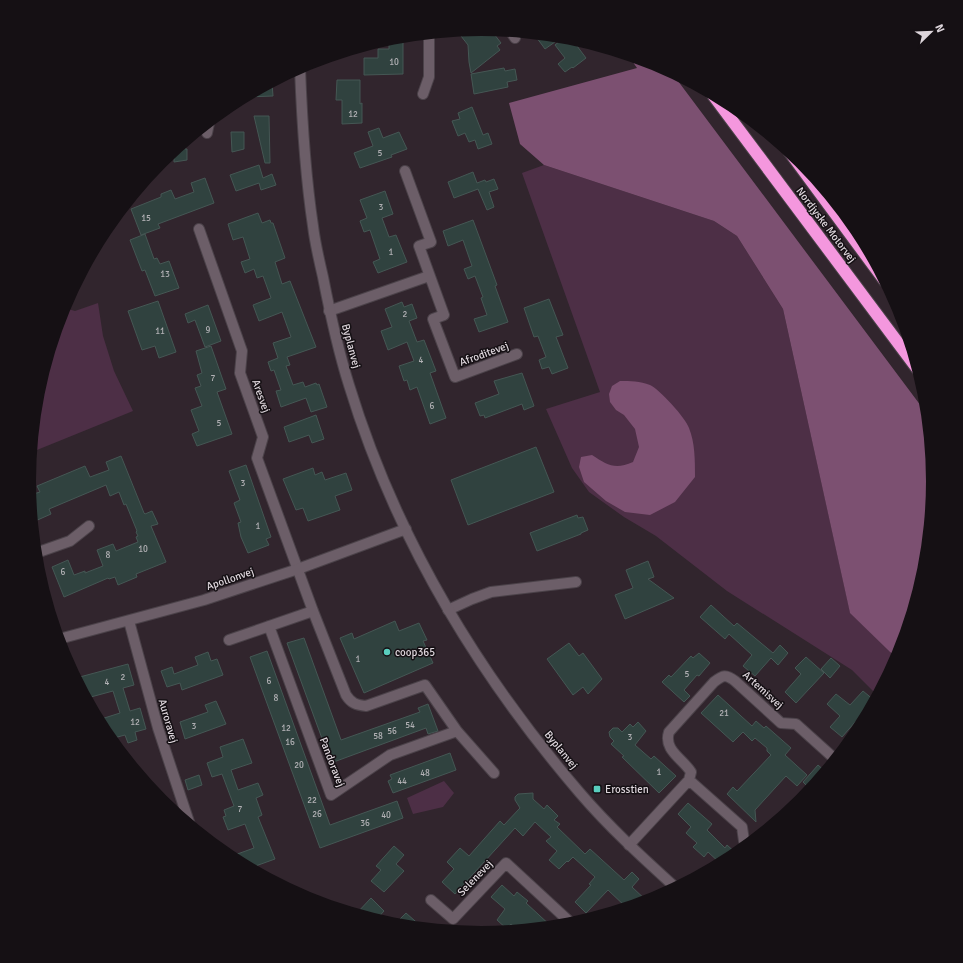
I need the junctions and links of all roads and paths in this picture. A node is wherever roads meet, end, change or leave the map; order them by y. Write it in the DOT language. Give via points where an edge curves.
graph roads {
  1 [pos="430,39"];
  2 [pos="300,75"];
  3 [pos="423,94"];
  4 [pos="722,107"];
  5 [pos="405,172"];
  6 [pos="818,191"];
  7 [pos="199,229"];
  8 [pos="859,246"];
  9 [pos="429,276"];
  10 [pos="329,311"];
  11 [pos="517,354"];
  12 [pos="910,358"];
  13 [pos="90,526"];
  14 [pos="406,529"];
  15 [pos="42,551"];
  16 [pos="298,569"];
  17 [pos="576,582"];
  18 [pos="448,610"];
  19 [pos="313,611"];
  20 [pos="129,621"];
  21 [pos="269,626"];
  22 [pos="65,638"];
  23 [pos="229,640"];
  24 [pos="457,731"];
  25 [pos="832,756"];
  26 [pos="494,773"];
  27 [pos="689,780"];
  28 [pos="187,815"];
  29 [pos="744,841"];
  30 [pos="629,845"];
  31 [pos="672,884"];
  32 [pos="431,900"];
  33 [pos="566,918"];
  1 -- 3 [label="street" via="429,76"];
  2 -- 10 [label="street, Byplanvej" via="303,140 313,227"];
  4 -- 12 [label="highway, Nordjyske Motorvej"];
  5 -- 9 [label="street, Afroditevej" via="430,242 418,246"];
  6 -- 8 [label="highway, Nordjyske Motorvej"];
  7 -- 16 [label="street, Aresvej" via="242,351 240,373 263,437 257,458"];
  9 -- 10 [label="street"];
  9 -- 11 [label="street, Afroditevej" via="444,315 433,319 455,377"];
  10 -- 14 [label="street, Byplanvej" via="349,385 374,458"];
  13 -- 15 [label="street" via="70,541"];
  14 -- 16 [label="street, Apollonvej"];
  14 -- 18 [label="street, Byplanvej"];
  16 -- 19 [label="street"];
  16 -- 20 [label="street, Apollonvej"];
  17 -- 18 [label="street" via="491,592"];
  18 -- 30 [label="street, Byplanvej" via="514,712 580,794"];
  19 -- 21 [label="street"];
  19 -- 24 [label="street" via="350,702 366,706 425,685"];
  20 -- 22 [label="street, Apollonvej"];
  20 -- 28 [label="street, Auroravej" via="160,735"];
  21 -- 23 [label="street"];
  21 -- 24 [label="street, Pandoravej" via="331,795 390,755"];
  24 -- 26 [label="street"];
  25 -- 27 [label="street, Artemisvej" via="796,724 781,723 729,676 721,676 669,732 667,738 668,745 691,772"];
  27 -- 29 [label="street" via="742,827"];
  27 -- 30 [label="street"];
  30 -- 31 [label="street, Byplanvej"];
  32 -- 33 [label="street, Selenevej" via="453,919 506,863"];
}
